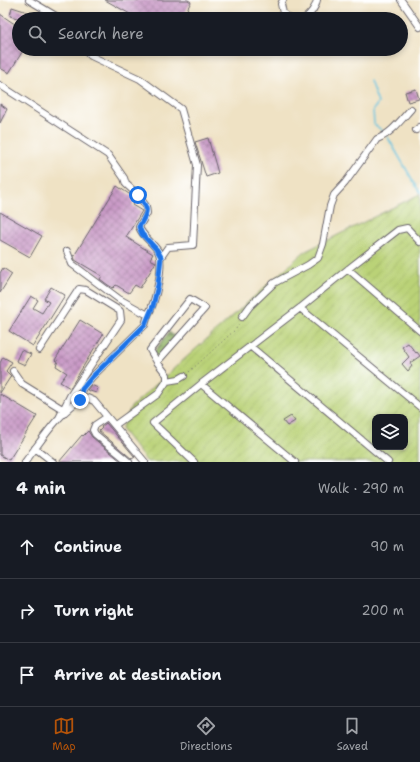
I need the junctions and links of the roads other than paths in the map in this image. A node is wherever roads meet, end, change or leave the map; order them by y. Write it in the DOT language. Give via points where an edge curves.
graph roads {
  1 [pos="29,0"];
  2 [pos="283,0"];
  3 [pos="317,0"];
  4 [pos="401,0"];
  5 [pos="49,12"];
  6 [pos="283,12"];
  7 [pos="311,12"];
  8 [pos="420,27"];
  9 [pos="91,56"];
  10 [pos="0,84"];
  11 [pos="412,109"];
  12 [pos="420,242"];
  13 [pos="67,251"];
  14 [pos="161,257"];
  15 [pos="348,269"];
  16 [pos="300,308"];
  17 [pos="148,315"];
  18 [pos="242,317"];
  19 [pos="420,330"];
  20 [pos="250,346"];
  21 [pos="39,350"];
  22 [pos="157,362"];
  23 [pos="13,371"];
  24 [pos="184,376"];
  25 [pos="168,381"];
  26 [pos="201,384"];
  27 [pos="80,400"];
  28 [pos="420,407"];
  29 [pos="64,410"];
  30 [pos="107,417"];
  31 [pos="59,418"];
  32 [pos="115,425"];
  33 [pos="36,448"];
  34 [pos="24,462"];
  35 [pos="53,462"];
  36 [pos="129,462"];
  37 [pos="145,462"];
  38 [pos="194,462"];
  39 [pos="295,462"];
  40 [pos="388,462"];
  1 -- 5 [label="street"];
  2 -- 6 [label="street"];
  3 -- 7 [label="street"];
  4 -- 8 [label="street"];
  9 -- 14 [label="street" via="140,79 180,109 197,165 193,245 168,247"];
  10 -- 14 [label="street" via="108,155 126,184 146,206 147,213 139,227"];
  11 -- 18 [label="street" via="377,139 334,194 318,258 274,283"];
  12 -- 15 [label="street" via="407,228 398,230"];
  13 -- 17 [label="street" via="72,264 119,299"];
  14 -- 17 [label="street" via="158,285"];
  15 -- 16 [label="street"];
  15 -- 19 [label="street"];
  16 -- 20 [label="street"];
  16 -- 28 [label="street"];
  17 -- 27 [label="street" via="145,325 82,389"];
  20 -- 26 [label="street"];
  20 -- 40 [label="street"];
  21 -- 29 [label="street" via="80,289 86,290 120,311 121,320 70,396"];
  22 -- 22 [label="street" via="200,313 205,308 190,299 150,350"];
  22 -- 25 [label="street" via="167,374"];
  23 -- 29 [label="street" via="22,384"];
  24 -- 25 [label="street"];
  25 -- 32 [label="street" via="158,394"];
  26 -- 38 [label="street" via="153,423"];
  26 -- 39 [label="street"];
  27 -- 30 [label="street" via="85,397 94,401"];
  27 -- 31 [label="street"];
  29 -- 31 [label="street"];
  30 -- 32 [label="street"];
  30 -- 36 [label="street" via="95,425 93,430"];
  31 -- 33 [label="street"];
  32 -- 37 [label="street"];
  33 -- 34 [label="street"];
  33 -- 35 [label="street"];
}
